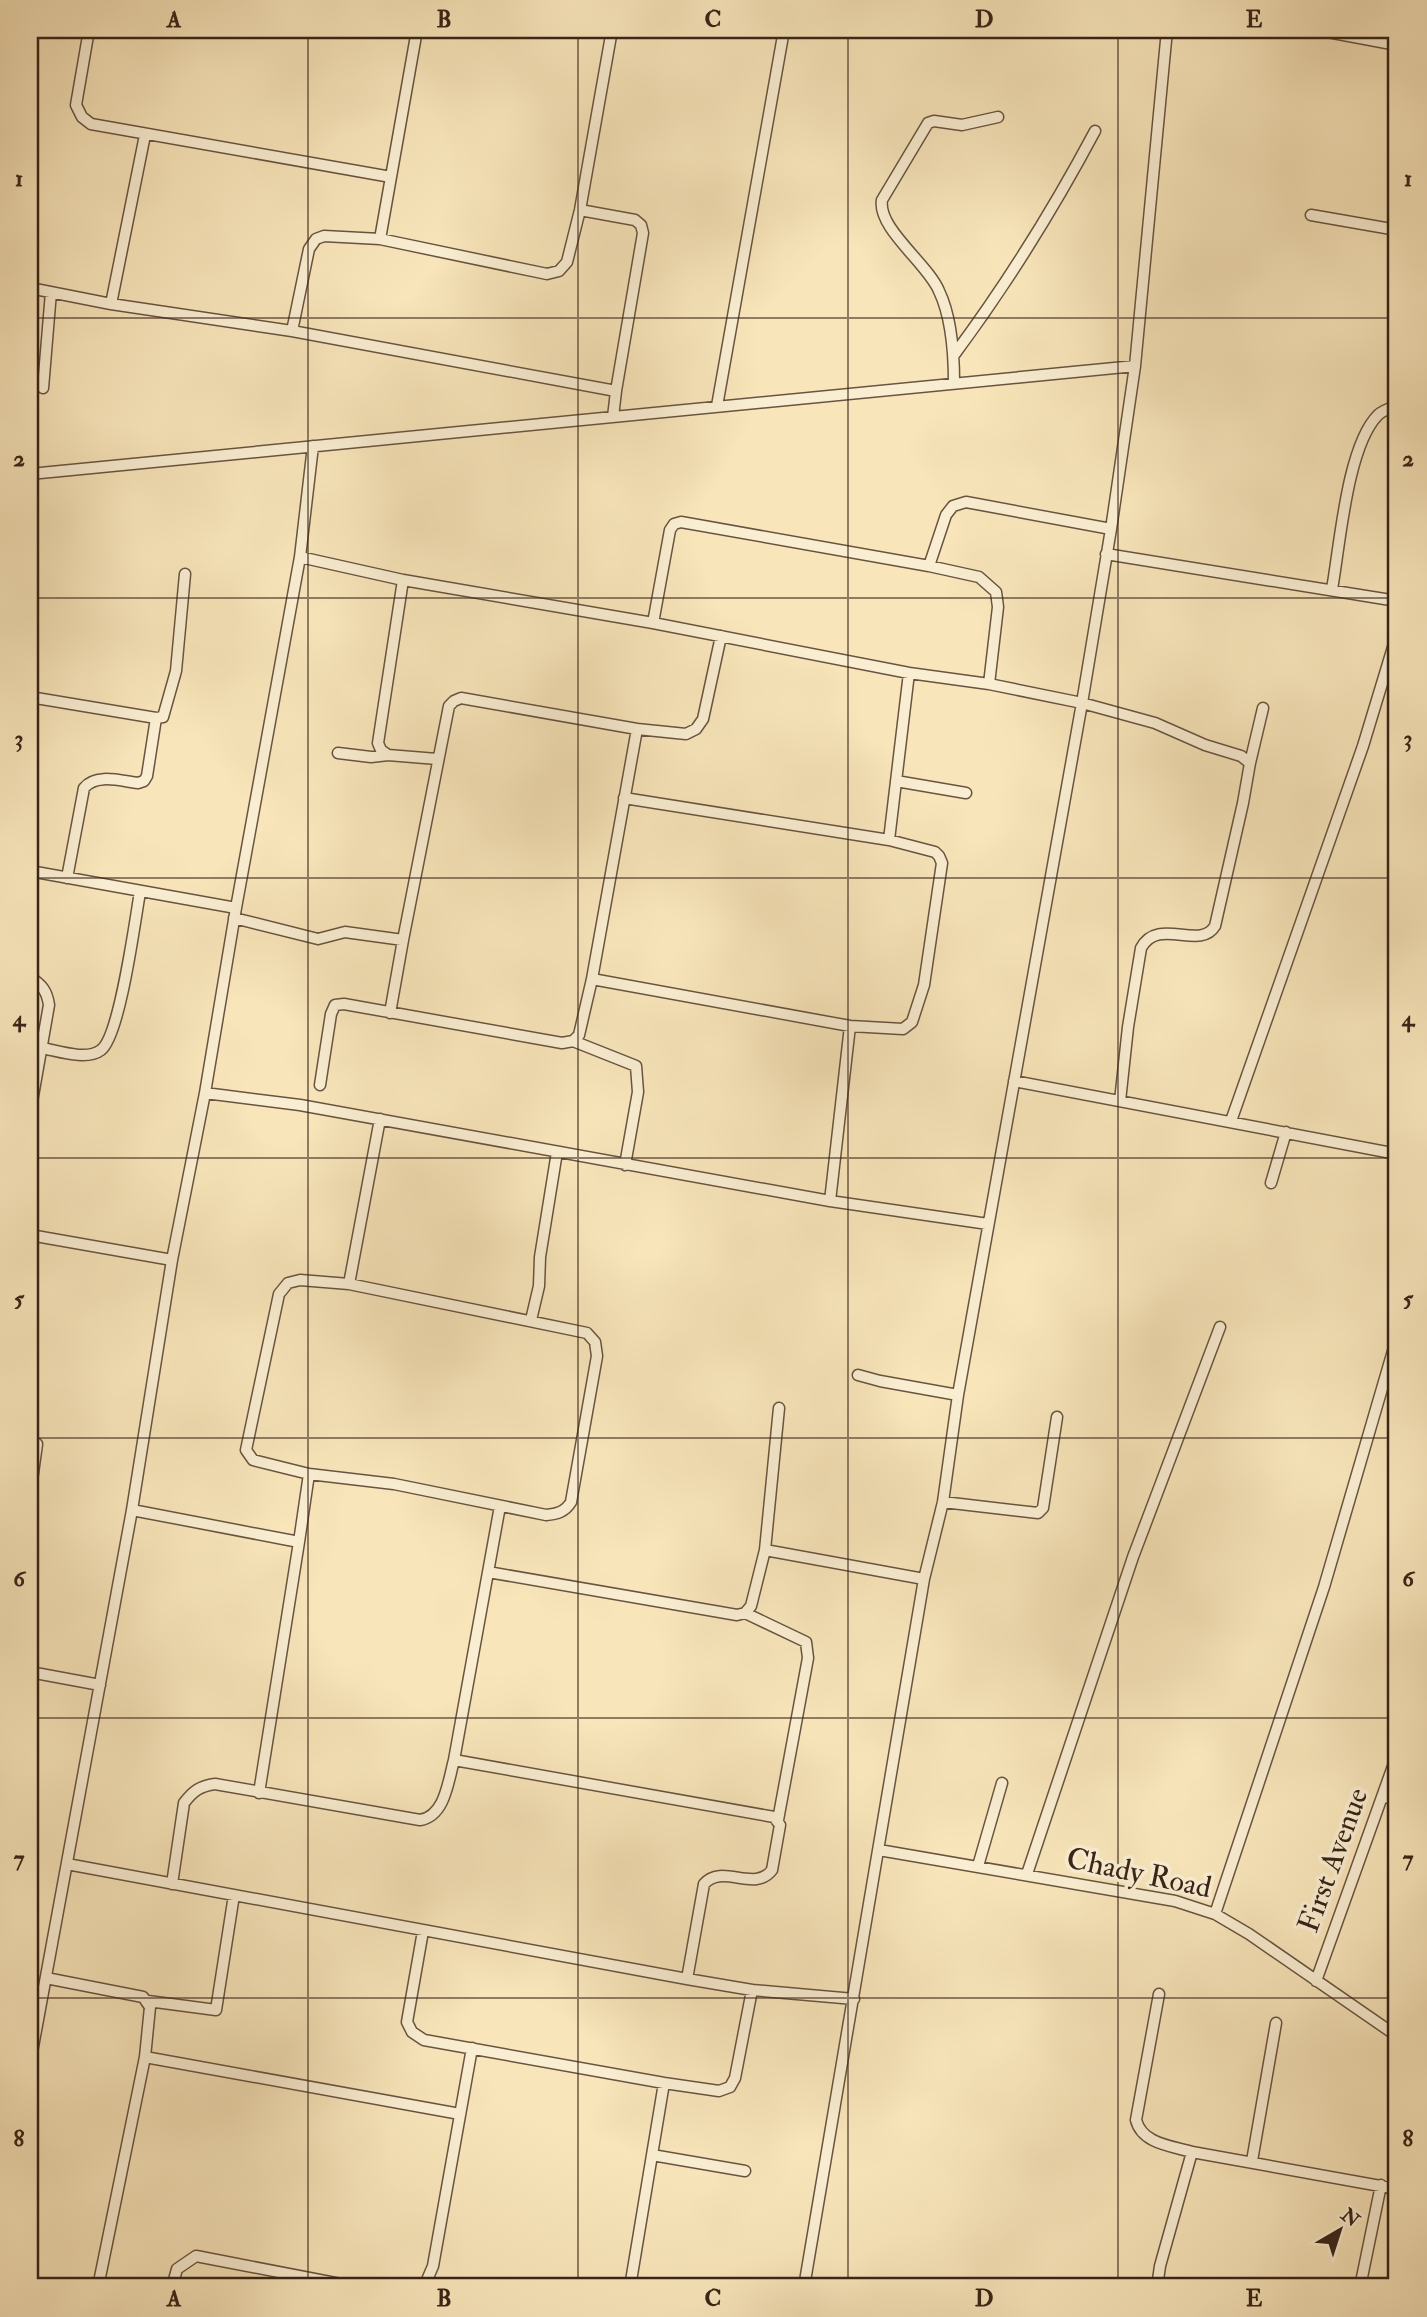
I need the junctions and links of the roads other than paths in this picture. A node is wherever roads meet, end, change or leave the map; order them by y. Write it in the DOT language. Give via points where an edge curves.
graph roads {
  1 [pos="89,30"];
  2 [pos="417,30"];
  3 [pos="612,30"];
  4 [pos="784,30"];
  5 [pos="1167,30"];
  6 [pos="1317,30"];
  7 [pos="1397,45"];
  8 [pos="998,117"];
  9 [pos="1095,131"];
  10 [pos="145,135"];
  11 [pos="391,177"];
  12 [pos="580,210"];
  13 [pos="1311,215"];
  14 [pos="1397,230"];
  15 [pos="380,239"];
  16 [pos="30,288"];
  17 [pos="51,292"];
  18 [pos="111,304"];
  19 [pos="292,331"];
  20 [pos="954,355"];
  21 [pos="1135,366"];
  22 [pos="954,383"];
  23 [pos="43,388"];
  24 [pos="616,391"];
  25 [pos="1397,406"];
  26 [pos="717,407"];
  27 [pos="613,417"];
  28 [pos="313,446"];
  29 [pos="30,474"];
  30 [pos="1111,529"];
  31 [pos="1106,554"];
  32 [pos="300,557"];
  33 [pos="929,566"];
  34 [pos="185,574"];
  35 [pos="403,580"];
  36 [pos="1332,589"];
  37 [pos="1397,601"];
  38 [pos="653,623"];
  39 [pos="1397,635"];
  40 [pos="721,636"];
  41 [pos="909,673"];
  42 [pos="989,684"];
  43 [pos="30,697"];
  44 [pos="1082,703"];
  45 [pos="1263,708"];
  46 [pos="156,718"];
  47 [pos="637,729"];
  48 [pos="338,753"];
  49 [pos="387,755"];
  50 [pos="437,760"];
  51 [pos="1250,763"];
  52 [pos="896,781"];
  53 [pos="965,793"];
  54 [pos="624,797"];
  55 [pos="890,840"];
  56 [pos="30,872"];
  57 [pos="66,878"];
  58 [pos="141,892"];
  59 [pos="235,913"];
  60 [pos="403,940"];
  61 [pos="30,977"];
  62 [pos="592,979"];
  63 [pos="390,1013"];
  64 [pos="850,1026"];
  65 [pos="573,1041"];
  66 [pos="42,1048"];
  67 [pos="1014,1081"];
  68 [pos="320,1085"];
  69 [pos="205,1094"];
  70 [pos="1120,1101"];
  71 [pos="30,1113"];
  72 [pos="380,1119"];
  73 [pos="1231,1122"];
  74 [pos="1286,1132"];
  75 [pos="557,1152"];
  76 [pos="1397,1154"];
  77 [pos="625,1165"];
  78 [pos="1271,1183"];
  79 [pos="830,1201"];
  80 [pos="988,1224"];
  81 [pos="30,1235"];
  82 [pos="172,1260"];
  83 [pos="349,1284"];
  84 [pos="531,1321"];
  85 [pos="1220,1327"];
  86 [pos="1395,1343"];
  87 [pos="858,1375"];
  88 [pos="958,1395"];
  89 [pos="779,1408"];
  90 [pos="1057,1417"];
  91 [pos="37,1444"];
  92 [pos="309,1474"];
  93 [pos="30,1495"];
  94 [pos="943,1502"];
  95 [pos="500,1506"];
  96 [pos="132,1510"];
  97 [pos="299,1542"];
  98 [pos="765,1550"];
  99 [pos="488,1572"];
  100 [pos="924,1578"];
  101 [pos="745,1613"];
  102 [pos="30,1672"];
  103 [pos="100,1685"];
  104 [pos="1397,1755"];
  105 [pos="454,1760"];
  106 [pos="1002,1783"];
  107 [pos="258,1793"];
  108 [pos="1383,1796"];
  109 [pos="1397,1801"];
  110 [pos="778,1820"];
  111 [pos="879,1850"];
  112 [pos="67,1864"];
  113 [pos="978,1866"];
  114 [pos="1027,1874"];
  115 [pos="172,1884"];
  116 [pos="234,1895"];
  117 [pos="1216,1914"];
  118 [pos="423,1931"];
  119 [pos="46,1978"];
  120 [pos="687,1979"];
  121 [pos="1316,1981"];
  122 [pos="752,1990"];
  123 [pos="1159,1994"];
  124 [pos="855,1999"];
  125 [pos="148,2001"];
  126 [pos="1276,2023"];
  127 [pos="1397,2036"];
  128 [pos="32,2037"];
  129 [pos="472,2048"];
  130 [pos="145,2057"];
  131 [pos="30,2063"];
  132 [pos="664,2083"];
  133 [pos="460,2114"];
  134 [pos="1192,2152"];
  135 [pos="652,2155"];
  136 [pos="1252,2161"];
  137 [pos="745,2171"];
  138 [pos="1381,2185"];
  139 [pos="1397,2189"];
  140 [pos="98,2287"];
  141 [pos="172,2287"];
  142 [pos="354,2287"];
  143 [pos="420,2287"];
  144 [pos="630,2287"];
  145 [pos="804,2287"];
  146 [pos="1157,2287"];
  147 [pos="1360,2287"];
  1 -- 10 [label="street" via="76,105 82,117 91,124"];
  2 -- 11 [label="street"];
  3 -- 12 [label="street"];
  4 -- 26 [label="street"];
  5 -- 21 [label="street"];
  6 -- 7 [label="street"];
  8 -- 20 [label="street" via="962,125 928,124 880,208 939,290"];
  9 -- 20 [label="street"];
  10 -- 11 [label="street"];
  10 -- 18 [label="street"];
  11 -- 15 [label="street"];
  12 -- 15 [label="street" via="567,262 559,271 547,274"];
  12 -- 24 [label="street" via="635,220 643,233"];
  13 -- 14 [label="street"];
  15 -- 19 [label="street" via="316,239"];
  16 -- 17 [label="street"];
  17 -- 18 [label="street"];
  17 -- 23 [label="street"];
  18 -- 19 [label="street"];
  19 -- 24 [label="street"];
  20 -- 22 [label="street"];
  21 -- 22 [label="street"];
  21 -- 30 [label="street"];
  22 -- 26 [label="street"];
  24 -- 27 [label="street"];
  25 -- 36 [label="street" via="1380,413 1357,452"];
  26 -- 27 [label="street"];
  27 -- 28 [label="street"];
  28 -- 29 [label="street"];
  28 -- 32 [label="street"];
  30 -- 31 [label="street"];
  30 -- 33 [label="street" via="966,502 953,506 946,515"];
  31 -- 36 [label="street"];
  31 -- 44 [label="street"];
  32 -- 35 [label="street"];
  32 -- 59 [label="street"];
  33 -- 38 [label="street" via="681,522 670,530"];
  33 -- 42 [label="street" via="979,577 996,592"];
  34 -- 46 [label="street" via="176,671 163,717"];
  35 -- 38 [label="street"];
  35 -- 49 [label="street" via="378,743"];
  36 -- 37 [label="street"];
  38 -- 40 [label="street"];
  39 -- 73 [label="street" via="1363,746"];
  40 -- 41 [label="street"];
  40 -- 47 [label="street" via="703,719 696,729 686,734"];
  41 -- 42 [label="street"];
  41 -- 52 [label="street"];
  42 -- 44 [label="street"];
  43 -- 46 [label="street"];
  44 -- 51 [label="street" via="1155,723"];
  44 -- 67 [label="street"];
  45 -- 51 [label="street"];
  46 -- 57 [label="street" via="144,781 96,779 84,788"];
  47 -- 50 [label="street" via="461,698 449,706"];
  47 -- 54 [label="street"];
  48 -- 49 [label="street"];
  49 -- 50 [label="street"];
  50 -- 60 [label="street"];
  51 -- 70 [label="street" via="1215,926 1204,935 1156,934 1141,948"];
  52 -- 53 [label="street"];
  52 -- 55 [label="street"];
  54 -- 55 [label="street"];
  54 -- 62 [label="street"];
  55 -- 64 [label="street" via="935,852 942,863 924,985 908,1026"];
  56 -- 57 [label="street"];
  57 -- 58 [label="street"];
  58 -- 59 [label="street"];
  58 -- 66 [label="street" via="108,1041 100,1051 87,1055"];
  59 -- 60 [label="street" via="318,939 345,932"];
  59 -- 69 [label="street"];
  60 -- 63 [label="street"];
  61 -- 66 [label="street" via="48,994"];
  62 -- 64 [label="street"];
  62 -- 65 [label="street" via="579,1035"];
  63 -- 65 [label="street" via="562,1043"];
  63 -- 68 [label="street" via="335,1005"];
  64 -- 79 [label="street"];
  65 -- 77 [label="street" via="636,1066 638,1092"];
  66 -- 71 [label="street"];
  67 -- 70 [label="street"];
  67 -- 80 [label="street"];
  69 -- 72 [label="street"];
  69 -- 82 [label="street"];
  70 -- 73 [label="street"];
  72 -- 75 [label="street"];
  72 -- 83 [label="street"];
  73 -- 74 [label="street"];
  74 -- 76 [label="street"];
  74 -- 78 [label="street"];
  75 -- 77 [label="street"];
  75 -- 84 [label="street"];
  77 -- 79 [label="street"];
  79 -- 80 [label="street"];
  80 -- 88 [label="street"];
  81 -- 82 [label="street"];
  82 -- 96 [label="street"];
  83 -- 84 [label="street"];
  83 -- 92 [label="street" via="288,1283 279,1294 273,1316 246,1450 253,1460"];
  84 -- 95 [label="street" via="587,1334 595,1342 597,1356 567,1509 546,1515"];
  85 -- 114 [label="street" via="1133,1558"];
  86 -- 117 [label="street" via="1324,1587"];
  87 -- 88 [label="street"];
  88 -- 94 [label="street"];
  89 -- 98 [label="street"];
  90 -- 94 [label="street" via="1043,1508 1038,1513"];
  91 -- 93 [label="street"];
  92 -- 95 [label="street" via="394,1484"];
  92 -- 97 [label="street"];
  94 -- 100 [label="street"];
  95 -- 99 [label="street"];
  96 -- 97 [label="street"];
  96 -- 103 [label="street"];
  97 -- 107 [label="street"];
  98 -- 100 [label="street"];
  98 -- 101 [label="street" via="751,1606"];
  99 -- 101 [label="street"];
  99 -- 105 [label="street"];
  100 -- 111 [label="street"];
  101 -- 110 [label="street" via="806,1642 808,1658"];
  102 -- 103 [label="street"];
  103 -- 112 [label="street"];
  104 -- 108 [label="street, First Avenue"];
  105 -- 107 [label="street" via="437,1811 420,1820"];
  105 -- 110 [label="street"];
  106 -- 113 [label="street"];
  107 -- 115 [label="street" via="215,1784 191,1793 184,1803"];
  108 -- 109 [label="street"];
  108 -- 121 [label="street, First Avenue"];
  110 -- 120 [label="street" via="768,1876 760,1880 716,1875 704,1884"];
  111 -- 113 [label="street, Chady Road"];
  111 -- 124 [label="street"];
  112 -- 115 [label="street"];
  112 -- 119 [label="street"];
  113 -- 114 [label="street, Chady Road"];
  114 -- 117 [label="street, Chady Road" via="1175,1901"];
  115 -- 116 [label="street"];
  116 -- 118 [label="street"];
  116 -- 125 [label="street" via="216,2010"];
  117 -- 121 [label="street, Chady Road"];
  118 -- 120 [label="street"];
  118 -- 129 [label="street" via="407,2022 424,2040"];
  119 -- 125 [label="street"];
  119 -- 128 [label="street"];
  120 -- 122 [label="street"];
  121 -- 127 [label="street, Chady Road"];
  122 -- 124 [label="street"];
  122 -- 132 [label="street" via="736,2078 730,2087 719,2091"];
  123 -- 134 [label="street" via="1136,2120 1153,2141"];
  124 -- 145 [label="street"];
  125 -- 130 [label="street"];
  126 -- 136 [label="street"];
  128 -- 131 [label="street"];
  129 -- 132 [label="street"];
  129 -- 133 [label="street"];
  130 -- 133 [label="street"];
  130 -- 140 [label="street"];
  132 -- 135 [label="street"];
  133 -- 143 [label="street" via="433,2266"];
  134 -- 136 [label="street"];
  134 -- 146 [label="street"];
  135 -- 137 [label="street"];
  135 -- 144 [label="street"];
  136 -- 138 [label="street"];
  138 -- 139 [label="street"];
  138 -- 147 [label="street"];
  141 -- 142 [label="street" via="177,2269 196,2256"];
}
